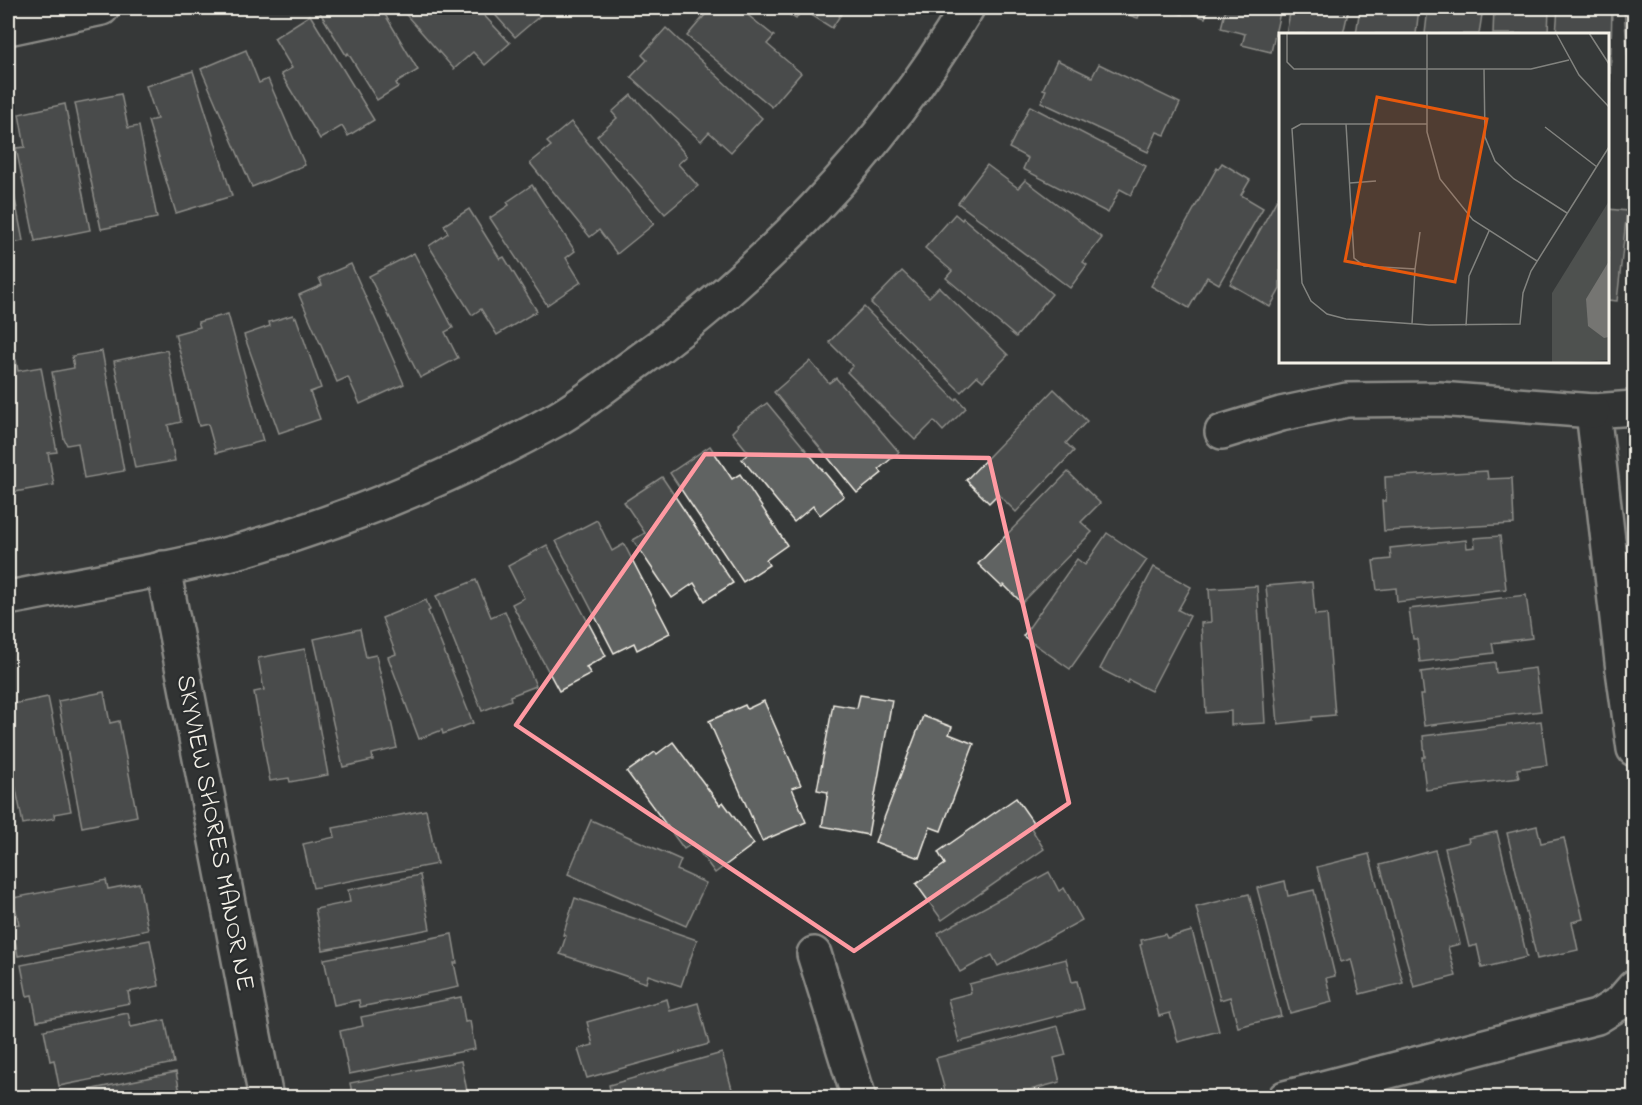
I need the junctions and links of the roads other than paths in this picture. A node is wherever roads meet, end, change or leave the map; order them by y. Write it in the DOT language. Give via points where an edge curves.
graph roads {
  1 [pos="102,8"];
  2 [pos="967,8"];
  3 [pos="8,28"];
  4 [pos="1635,408"];
  5 [pos="1593,411"];
  6 [pos="1222,432"];
  7 [pos="163,568"];
  8 [pos="8,598"];
  9 [pos="1635,749"];
  10 [pos="814,954"];
  11 [pos="1635,987"];
  12 [pos="266,1098"];
  13 [pos="859,1098"];
  14 [pos="1286,1098"];
  1 -- 3 [label="street"];
  2 -- 7 [label="street" via="875,141 782,243 670,340 568,411 446,476 341,519 243,550"];
  4 -- 5 [label="street"];
  5 -- 6 [label="street" via="1439,399 1347,400"];
  5 -- 9 [label="street"];
  7 -- 8 [label="street"];
  7 -- 12 [label="street, SKYVIEW SHORES MANOR NE"];
  10 -- 13 [label="street"];
  11 -- 14 [label="street" via="1621,1002 1597,1017"];
}
